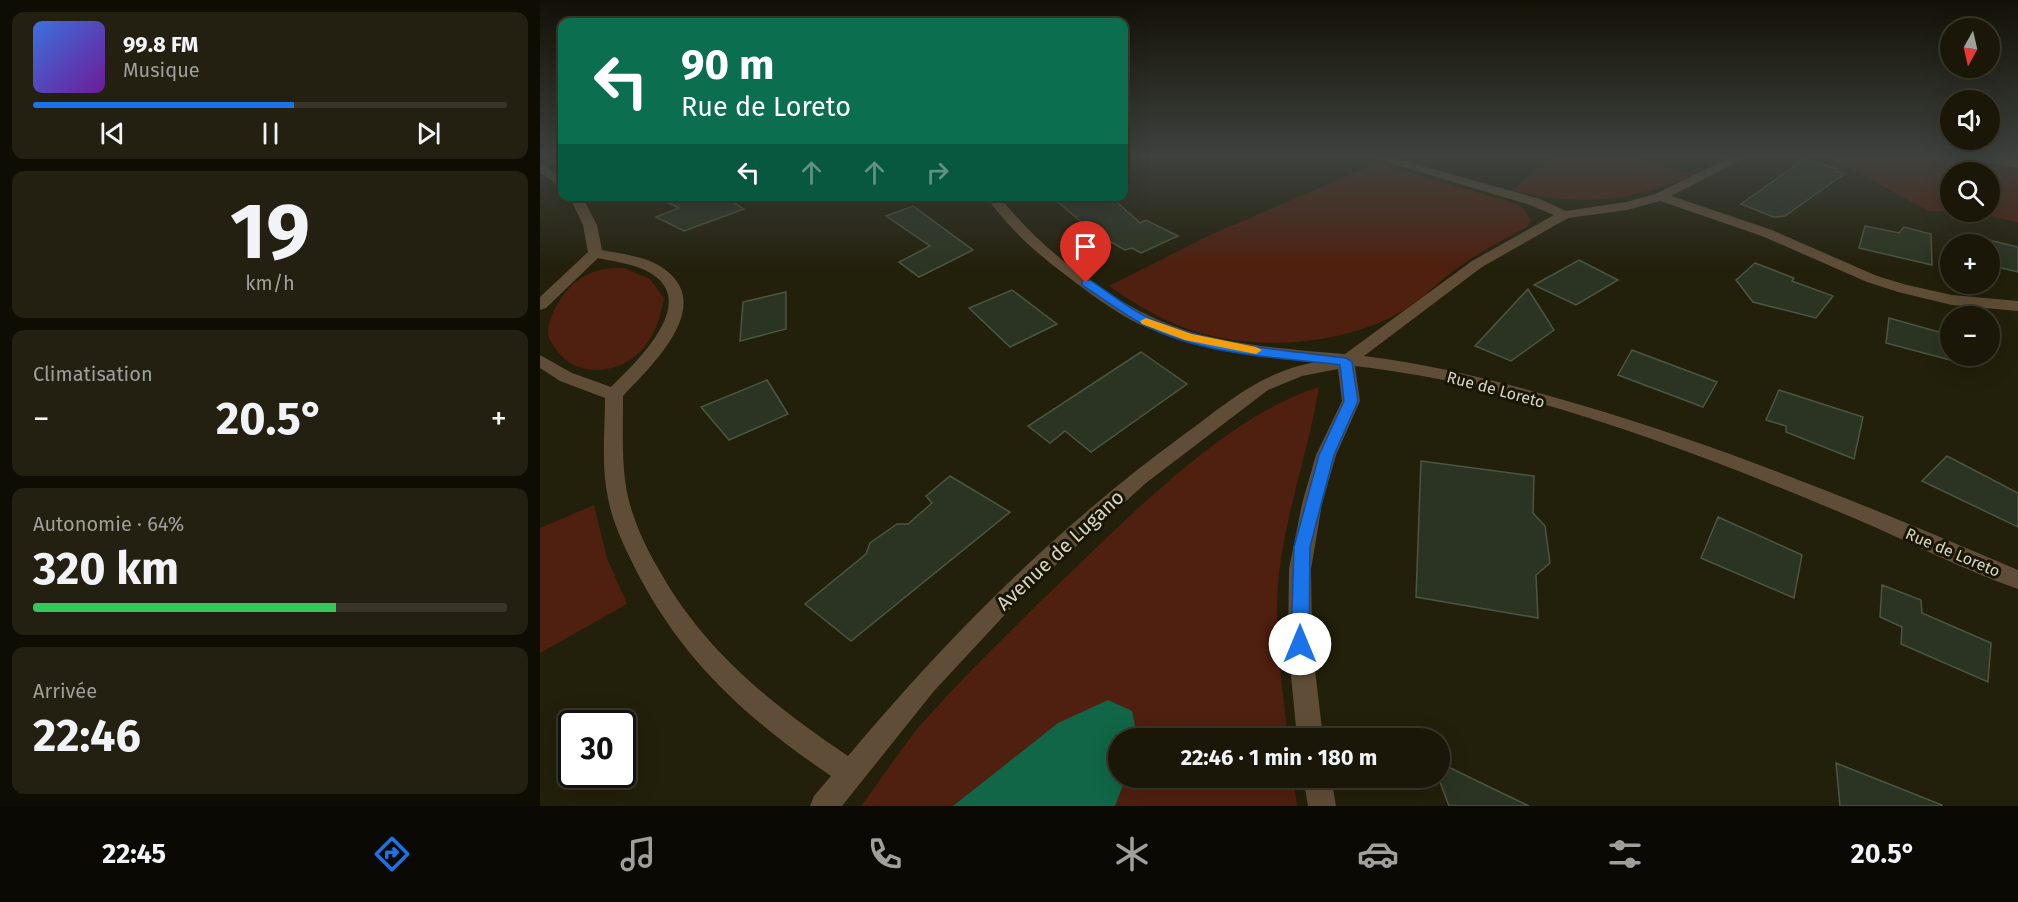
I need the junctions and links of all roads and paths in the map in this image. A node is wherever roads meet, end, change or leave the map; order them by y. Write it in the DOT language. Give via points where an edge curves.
graph roads {
  1 [pos="1509,195"];
  2 [pos="1665,195"];
  3 [pos="1660,197"];
  4 [pos="578,201"];
  5 [pos="996,201"];
  6 [pos="1564,215"];
  7 [pos="595,253"];
  8 [pos="540,305"];
  9 [pos="2018,306"];
  10 [pos="540,360"];
  11 [pos="1346,362"];
  12 [pos="614,396"];
  13 [pos="2018,580"];
  14 [pos="1309,728"];
  15 [pos="849,772"];
  16 [pos="1319,788"];
  17 [pos="824,806"];
  18 [pos="1322,806"];
  1 -- 6 [label="street"];
  2 -- 3 [label="street, Avenue de Lugano"];
  3 -- 6 [label="street, Avenue de Lugano"];
  3 -- 9 [label="street" via="1767,233 1903,289 1952,300"];
  4 -- 7 [label="street" via="590,225"];
  5 -- 11 [label="street, Rue de Loreto" via="1024,234 1064,266 1102,295 1150,323 1237,348"];
  6 -- 11 [label="street, Avenue de Lugano" via="1477,264"];
  7 -- 8 [label="street"];
  7 -- 12 [label="street" via="659,272 676,294 678,311 670,329"];
  10 -- 12 [label="street" via="566,377"];
  11 -- 13 [label="street, Rue de Loreto" via="1464,379 1635,429 1788,484"];
  11 -- 14 [label="street" via="1351,401 1326,455 1300,569 1300,644"];
  11 -- 15 [label="street, Avenue de Lugano" via="1298,371 1262,386 1139,478 1018,585 925,683"];
  12 -- 15 [label="street" via="616,489 631,538 660,598 695,647 748,700"];
  15 -- 17 [label="street, Avenue de Lugano"];
  16 -- 18 [label="street"];
}
